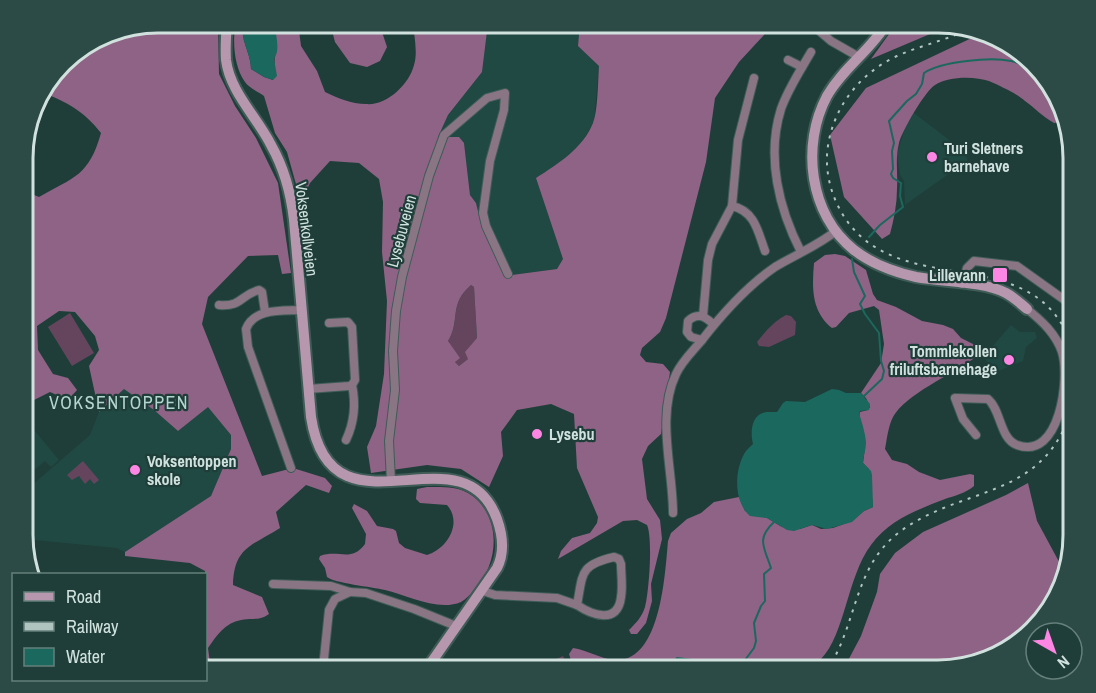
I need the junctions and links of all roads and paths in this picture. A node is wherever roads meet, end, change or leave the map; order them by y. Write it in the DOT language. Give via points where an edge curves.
graph roads {
  1 [pos="227,33"];
  2 [pos="823,33"];
  3 [pos="878,33"];
  4 [pos="811,52"];
  5 [pos="859,57"];
  6 [pos="788,60"];
  7 [pos="802,67"];
  8 [pos="754,78"];
  9 [pos="732,206"];
  10 [pos="836,231"];
  11 [pos="765,251"];
  12 [pos="801,252"];
  13 [pos="508,274"];
  14 [pos="962,284"];
  15 [pos="1063,299"];
  16 [pos="219,305"];
  17 [pos="1028,309"];
  18 [pos="301,310"];
  19 [pos="265,312"];
  20 [pos="703,316"];
  21 [pos="329,323"];
  22 [pos="713,324"];
  23 [pos="702,340"];
  24 [pos="1063,364"];
  25 [pos="352,385"];
  26 [pos="308,389"];
  27 [pos="1063,394"];
  28 [pos="976,435"];
  29 [pos="346,440"];
  30 [pos="291,468"];
  31 [pos="391,481"];
  32 [pos="673,513"];
  33 [pos="273,584"];
  34 [pos="483,591"];
  35 [pos="350,592"];
  36 [pos="577,605"];
  37 [pos="456,626"];
  38 [pos="325,660"];
  39 [pos="433,660"];
  1 -- 18 [label="street, Voksenkollveien" via="229,74 271,144 286,181 293,209"];
  2 -- 5 [label="street"];
  3 -- 5 [label="street"];
  4 -- 7 [label="street"];
  5 -- 10 [label="street" via="829,93 814,135 815,185"];
  6 -- 7 [label="street"];
  7 -- 12 [label="street" via="781,109 774,147 781,203"];
  8 -- 9 [label="street" via="738,140"];
  9 -- 11 [label="street" via="751,216"];
  9 -- 20 [label="street" via="712,244"];
  10 -- 12 [label="street"];
  10 -- 14 [label="street" via="856,251 883,267"];
  12 -- 22 [label="street" via="760,278"];
  13 -- 31 [label="street, Lysebuveien" via="483,213 505,93 487,98 444,135 429,176 396,310 395,390 389,441"];
  14 -- 15 [label="street" via="974,261 1017,266"];
  14 -- 17 [label="street" via="1003,292"];
  16 -- 19 [label="street" via="235,305 259,290"];
  17 -- 24 [label="street" via="1053,335"];
  18 -- 19 [label="street"];
  18 -- 26 [label="street, Voksenkollveien"];
  19 -- 30 [label="street" via="249,322 246,337"];
  20 -- 22 [label="street"];
  20 -- 23 [label="street" via="692,317 686,327 691,337"];
  21 -- 25 [label="street" via="348,322 352,327"];
  22 -- 23 [label="street"];
  23 -- 32 [label="street" via="672,384 667,434"];
  25 -- 26 [label="street"];
  25 -- 29 [label="street" via="354,416"];
  26 -- 31 [label="street, Voksenkollveien" via="312,428 328,462 350,478"];
  27 -- 28 [label="street" via="1057,419 1043,439 1032,446 1009,440 988,399 955,398 963,419"];
  31 -- 34 [label="street, Voksenkollveien" via="456,480 471,485 486,498 499,524 502,549 497,568"];
  33 -- 35 [label="street" via="331,586"];
  34 -- 36 [label="street" via="557,598"];
  34 -- 37 [label="street, Voksenkollveien"];
  35 -- 37 [label="street" via="375,596"];
  35 -- 38 [label="street" via="335,599 329,610"];
  36 -- 36 [label="street" via="595,615 613,612 621,599 619,559 614,557 588,566"];
  37 -- 39 [label="street, Voksenkollveien"];
}
